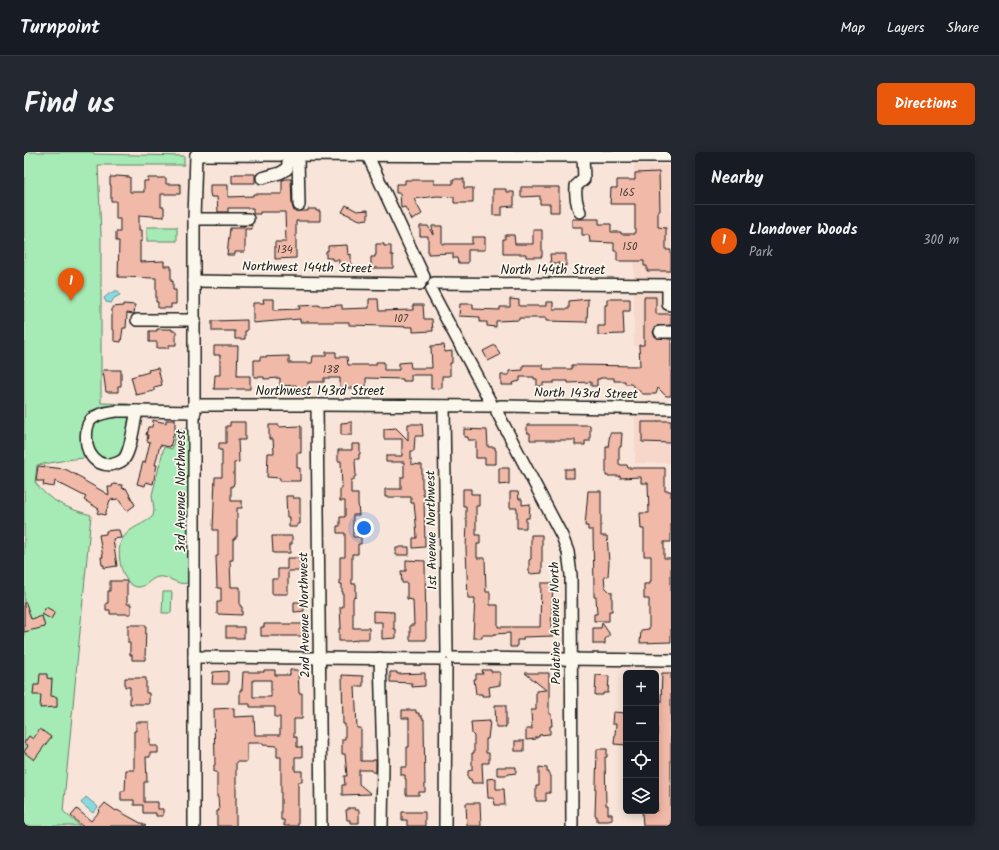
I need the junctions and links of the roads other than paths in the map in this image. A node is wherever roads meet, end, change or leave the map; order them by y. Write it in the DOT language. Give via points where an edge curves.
graph roads {
  1 [pos="194,154"];
  2 [pos="294,156"];
  3 [pos="368,156"];
  4 [pos="583,156"];
  5 [pos="671,156"];
  6 [pos="262,178"];
  7 [pos="299,205"];
  8 [pos="580,212"];
  9 [pos="194,219"];
  10 [pos="248,219"];
  11 [pos="422,280"];
  12 [pos="194,281"];
  13 [pos="669,285"];
  14 [pos="433,287"];
  15 [pos="671,305"];
  16 [pos="137,320"];
  17 [pos="195,320"];
  18 [pos="317,405"];
  19 [pos="444,406"];
  20 [pos="494,407"];
  21 [pos="195,408"];
  22 [pos="671,409"];
  23 [pos="137,411"];
  24 [pos="194,657"];
  25 [pos="320,658"];
  26 [pos="380,658"];
  27 [pos="447,659"];
  28 [pos="572,659"];
  29 [pos="671,660"];
  30 [pos="194,826"];
  31 [pos="321,826"];
  32 [pos="382,826"];
  33 [pos="445,826"];
  34 [pos="572,826"];
  1 -- 2 [label="street"];
  1 -- 9 [label="street, 3rd Avenue Northwest"];
  2 -- 3 [label="street"];
  2 -- 6 [label="street" via="287,169"];
  2 -- 7 [label="street"];
  3 -- 4 [label="street"];
  3 -- 11 [label="street"];
  4 -- 5 [label="street"];
  4 -- 8 [label="street" via="584,179 576,186"];
  9 -- 10 [label="street"];
  9 -- 12 [label="street, 3rd Avenue Northwest"];
  11 -- 12 [label="street, Northwest 144th Street"];
  11 -- 14 [label="street" via="431,278"];
  12 -- 17 [label="street, 3rd Avenue Northwest"];
  13 -- 14 [label="street, North 144th Street"];
  13 -- 15 [label="street" via="668,304"];
  14 -- 20 [label="street"];
  16 -- 17 [label="street"];
  17 -- 21 [label="street, 3rd Avenue Northwest"];
  18 -- 19 [label="street, Northwest 143rd Street"];
  18 -- 21 [label="street, Northwest 143rd Street"];
  18 -- 25 [label="street, 2nd Avenue Northwest"];
  19 -- 20 [label="street, North 143rd Street"];
  19 -- 27 [label="street, 1st Avenue Northwest"];
  20 -- 22 [label="street, North 143rd Street" via="636,414"];
  20 -- 28 [label="street, Palatine Avenue North" via="568,552 572,575"];
  21 -- 23 [label="street, Northwest 143rd Street"];
  21 -- 24 [label="street, 3rd Avenue Northwest"];
  23 -- 23 [label="street" via="105,412 89,422 89,451 94,458 102,464 117,464 124,459"];
  24 -- 25 [label="street"];
  24 -- 30 [label="street, 3rd Avenue Northwest"];
  25 -- 26 [label="street"];
  25 -- 31 [label="street, 2nd Avenue Northwest"];
  26 -- 27 [label="street"];
  26 -- 32 [label="street"];
  27 -- 28 [label="street"];
  27 -- 33 [label="street, 1st Avenue Northwest"];
  28 -- 29 [label="street"];
  28 -- 34 [label="street, Palatine Avenue North"];
}
